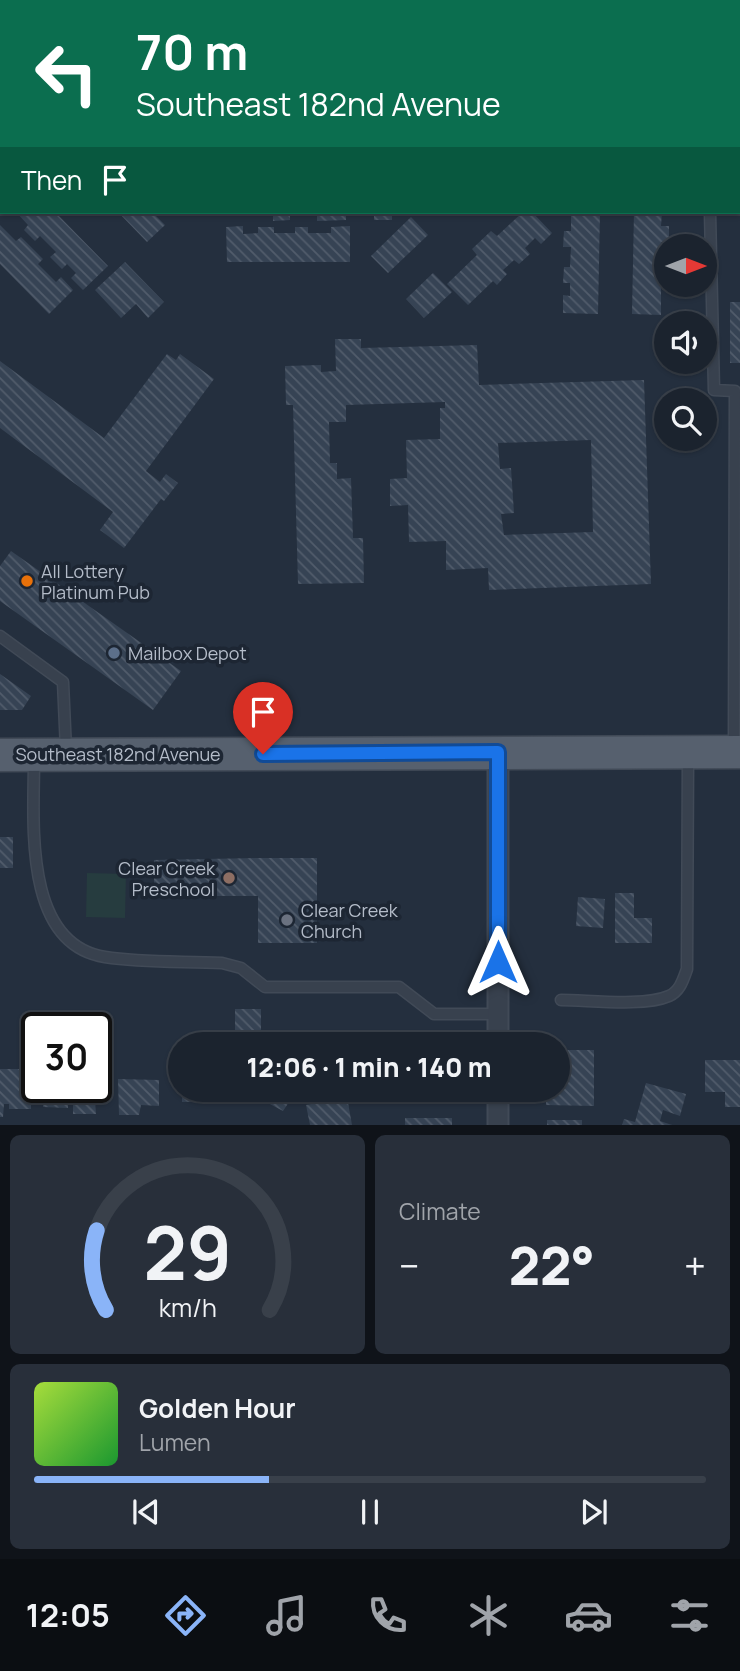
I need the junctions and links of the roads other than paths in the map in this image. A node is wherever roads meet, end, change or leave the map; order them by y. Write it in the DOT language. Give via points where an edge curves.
graph roads {
  1 [pos="710,214"];
  2 [pos="0,636"];
  3 [pos="498,752"];
  4 [pos="688,752"];
  5 [pos="737,752"];
  6 [pos="34,754"];
  7 [pos="66,754"];
  8 [pos="0,755"];
  9 [pos="561,1000"];
  10 [pos="498,1014"];
  11 [pos="498,1032"];
  12 [pos="498,1102"];
  13 [pos="498,1125"];
  1 -- 5 [label="lane" via="714,390 736,391"];
  2 -- 7 [label="lane" via="63,682"];
  3 -- 4 [label="main road, Southeast 182nd Avenue"];
  3 -- 7 [label="main road, Southeast 182nd Avenue"];
  3 -- 10 [label="street"];
  4 -- 5 [label="main road, Southeast 182nd Avenue"];
  4 -- 9 [label="lane" via="687,969 681,985 669,996 646,1000"];
  6 -- 7 [label="main road, Southeast 182nd Avenue"];
  6 -- 8 [label="main road, Southeast 182nd Avenue"];
  6 -- 10 [label="lane" via="34,836 42,897 56,923 77,946 103,957 232,965 265,987 399,987 434,1014"];
  10 -- 11 [label="street"];
  12 -- 13 [label="street"];
}
